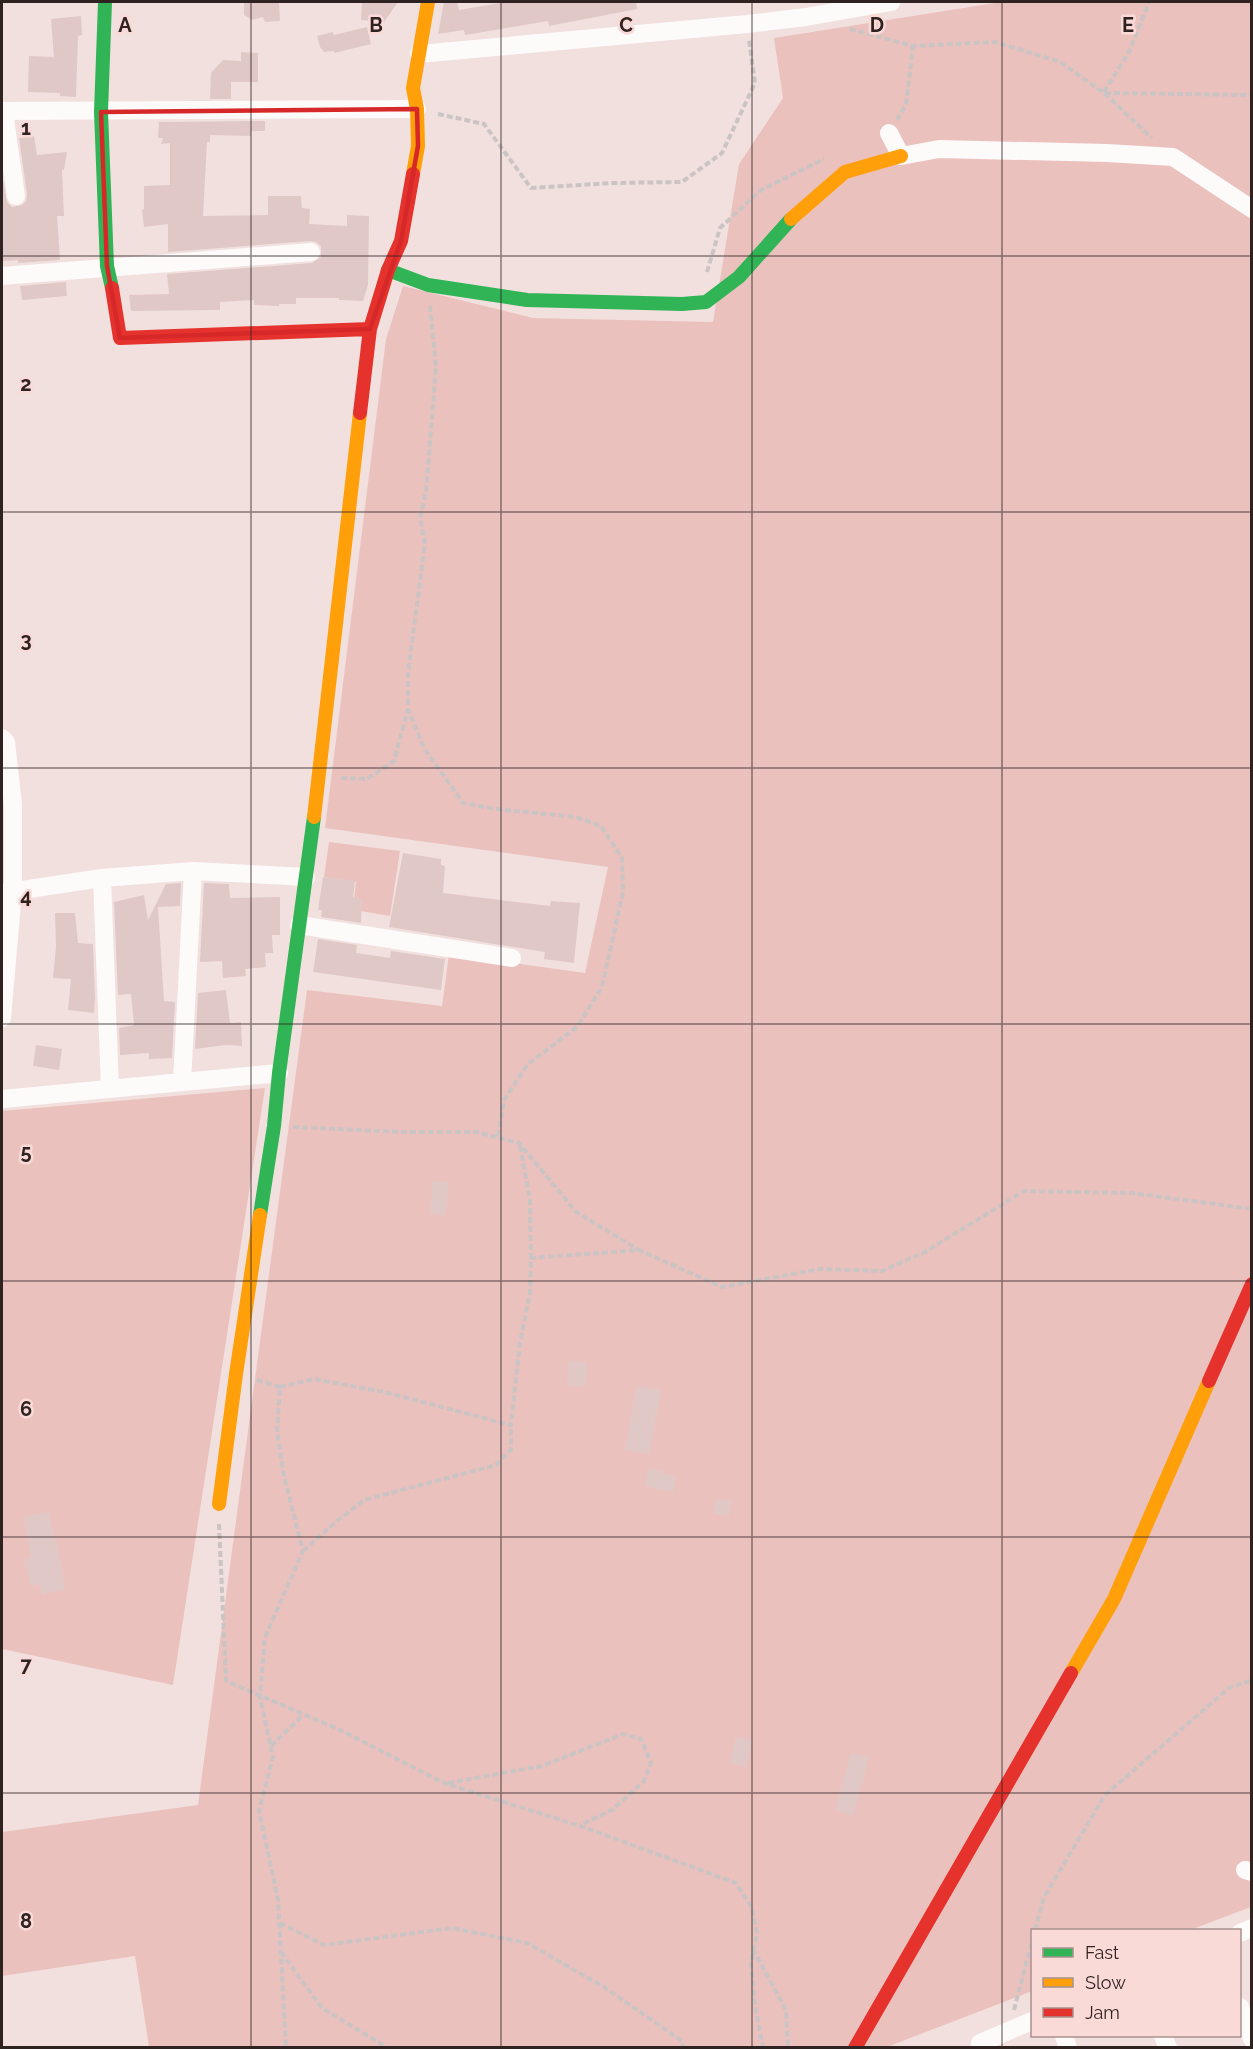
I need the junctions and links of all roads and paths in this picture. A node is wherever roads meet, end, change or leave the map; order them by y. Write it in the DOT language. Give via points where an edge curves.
graph roads {
  1 [pos="105,2"];
  2 [pos="428,2"];
  3 [pos="891,2"];
  4 [pos="1149,2"];
  5 [pos="747,24"];
  6 [pos="849,28"];
  7 [pos="419,54"];
  8 [pos="1104,93"];
  9 [pos="1251,95"];
  10 [pos="417,109"];
  11 [pos="3,111"];
  12 [pos="101,112"];
  13 [pos="889,133"];
  14 [pos="901,156"];
  15 [pos="1173,157"];
  16 [pos="16,196"];
  17 [pos="1251,209"];
  18 [pos="311,252"];
  19 [pos="107,266"];
  20 [pos="388,270"];
  21 [pos="2,276"];
  22 [pos="428,285"];
  23 [pos="370,329"];
  24 [pos="408,709"];
  25 [pos="2,738"];
  26 [pos="319,777"];
  27 [pos="193,871"];
  28 [pos="306,877"];
  29 [pos="102,878"];
  30 [pos="7,893"];
  31 [pos="299,925"];
  32 [pos="512,958"];
  33 [pos="2,1018"];
  34 [pos="279,1073"];
  35 [pos="182,1082"];
  36 [pos="110,1089"];
  37 [pos="2,1099"];
  38 [pos="274,1126"];
  39 [pos="498,1137"];
  40 [pos="519,1143"];
  41 [pos="1251,1209"];
  42 [pos="639,1251"];
  43 [pos="531,1258"];
  44 [pos="1251,1284"];
  45 [pos="236,1374"];
  46 [pos="280,1387"];
  47 [pos="511,1425"];
  48 [pos="219,1504"];
  49 [pos="303,1551"];
  50 [pos="1251,1680"];
  51 [pos="260,1697"];
  52 [pos="303,1715"];
  53 [pos="271,1746"];
  54 [pos="444,1783"];
  55 [pos="579,1826"];
  56 [pos="279,1923"];
  57 [pos="1035,1929"];
  58 [pos="1031,1945"];
  59 [pos="753,1949"];
  60 [pos="281,1952"];
  61 [pos="1241,2012"];
  62 [pos="1031,2021"];
  63 [pos="1008,2031"];
  64 [pos="1251,2039"];
  65 [pos="286,2048"];
  66 [pos="388,2048"];
  67 [pos="683,2048"];
  68 [pos="763,2048"];
  69 [pos="788,2048"];
  70 [pos="855,2048"];
  71 [pos="982,2048"];
  1 -- 12 [label="street"];
  2 -- 7 [label="street"];
  3 -- 5 [label="street"];
  4 -- 8 [label="path" via="1130,52"];
  5 -- 7 [label="street"];
  5 -- 10 [label="path" via="755,83 722,153 682,182 531,188 484,124"];
  6 -- 8 [label="path" via="913,46 996,42 1060,62"];
  7 -- 10 [label="street" via="413,88"];
  8 -- 9 [label="path"];
  8 -- 15 [label="path"];
  10 -- 12 [label="street"];
  10 -- 20 [label="street" via="418,146 401,242"];
  11 -- 12 [label="street"];
  11 -- 16 [label="street"];
  12 -- 19 [label="street"];
  13 -- 14 [label="street"];
  14 -- 15 [label="street" via="939,148"];
  14 -- 22 [label="street" via="845,172 795,215 739,277 706,302 527,300"];
  15 -- 17 [label="street"];
  18 -- 19 [label="street"];
  19 -- 21 [label="street"];
  19 -- 23 [label="street" via="120,338"];
  20 -- 22 [label="street"];
  20 -- 23 [label="street"];
  22 -- 24 [label="path" via="436,367 426,492 420,518 425,543 408,674"];
  23 -- 26 [label="street"];
  24 -- 26 [label="path" via="394,761 367,778"];
  24 -- 39 [label="path" via="424,748 463,803 576,817 601,826 622,858 623,892 603,987 577,1028 528,1064 504,1100"];
  25 -- 30 [label="street" via="6,742 13,804"];
  26 -- 28 [label="street"];
  27 -- 28 [label="street"];
  27 -- 29 [label="street"];
  27 -- 35 [label="street"];
  28 -- 31 [label="street"];
  29 -- 30 [label="street"];
  29 -- 36 [label="street"];
  30 -- 33 [label="street"];
  31 -- 32 [label="street"];
  31 -- 34 [label="street"];
  34 -- 35 [label="street"];
  34 -- 38 [label="street"];
  35 -- 36 [label="street"];
  36 -- 37 [label="street"];
  38 -- 39 [label="path" via="476,1132"];
  38 -- 45 [label="street"];
  39 -- 40 [label="path"];
  40 -- 42 [label="path" via="576,1212"];
  40 -- 43 [label="path" via="530,1200"];
  41 -- 42 [label="path" via="1131,1193 1024,1191 925,1252 882,1271 820,1269 722,1287"];
  42 -- 43 [label="path"];
  43 -- 47 [label="path" via="530,1293"];
  44 -- 70 [label="street" via="1114,1599"];
  45 -- 46 [label="path"];
  45 -- 48 [label="street"];
  46 -- 47 [label="path" via="314,1379 384,1392"];
  46 -- 49 [label="path" via="277,1431"];
  47 -- 49 [label="path" via="511,1450 496,1465 364,1500"];
  48 -- 51 [label="path" via="226,1681"];
  49 -- 51 [label="path" via="265,1637"];
  50 -- 57 [label="path" via="1229,1688 1105,1795 1044,1897"];
  51 -- 52 [label="path"];
  51 -- 53 [label="path"];
  52 -- 53 [label="path"];
  52 -- 54 [label="path"];
  53 -- 56 [label="path" via="273,1757 259,1811 278,1899"];
  54 -- 55 [label="path"];
  54 -- 55 [label="path" via="542,1766 623,1734 641,1738 651,1763 644,1781 612,1810"];
  55 -- 59 [label="path" via="736,1883 752,1908 756,1934"];
  56 -- 60 [label="path"];
  56 -- 67 [label="path" via="324,1945 452,1928 527,1943 604,1987 682,2042"];
  58 -- 63 [label="path"];
  59 -- 68 [label="path" via="754,1994"];
  59 -- 69 [label="path" via="786,2010"];
  60 -- 65 [label="path"];
  60 -- 66 [label="path" via="322,2008"];
  61 -- 64 [label="street"];
  62 -- 63 [label="street"];
  63 -- 71 [label="street" via="980,2043"];
}
